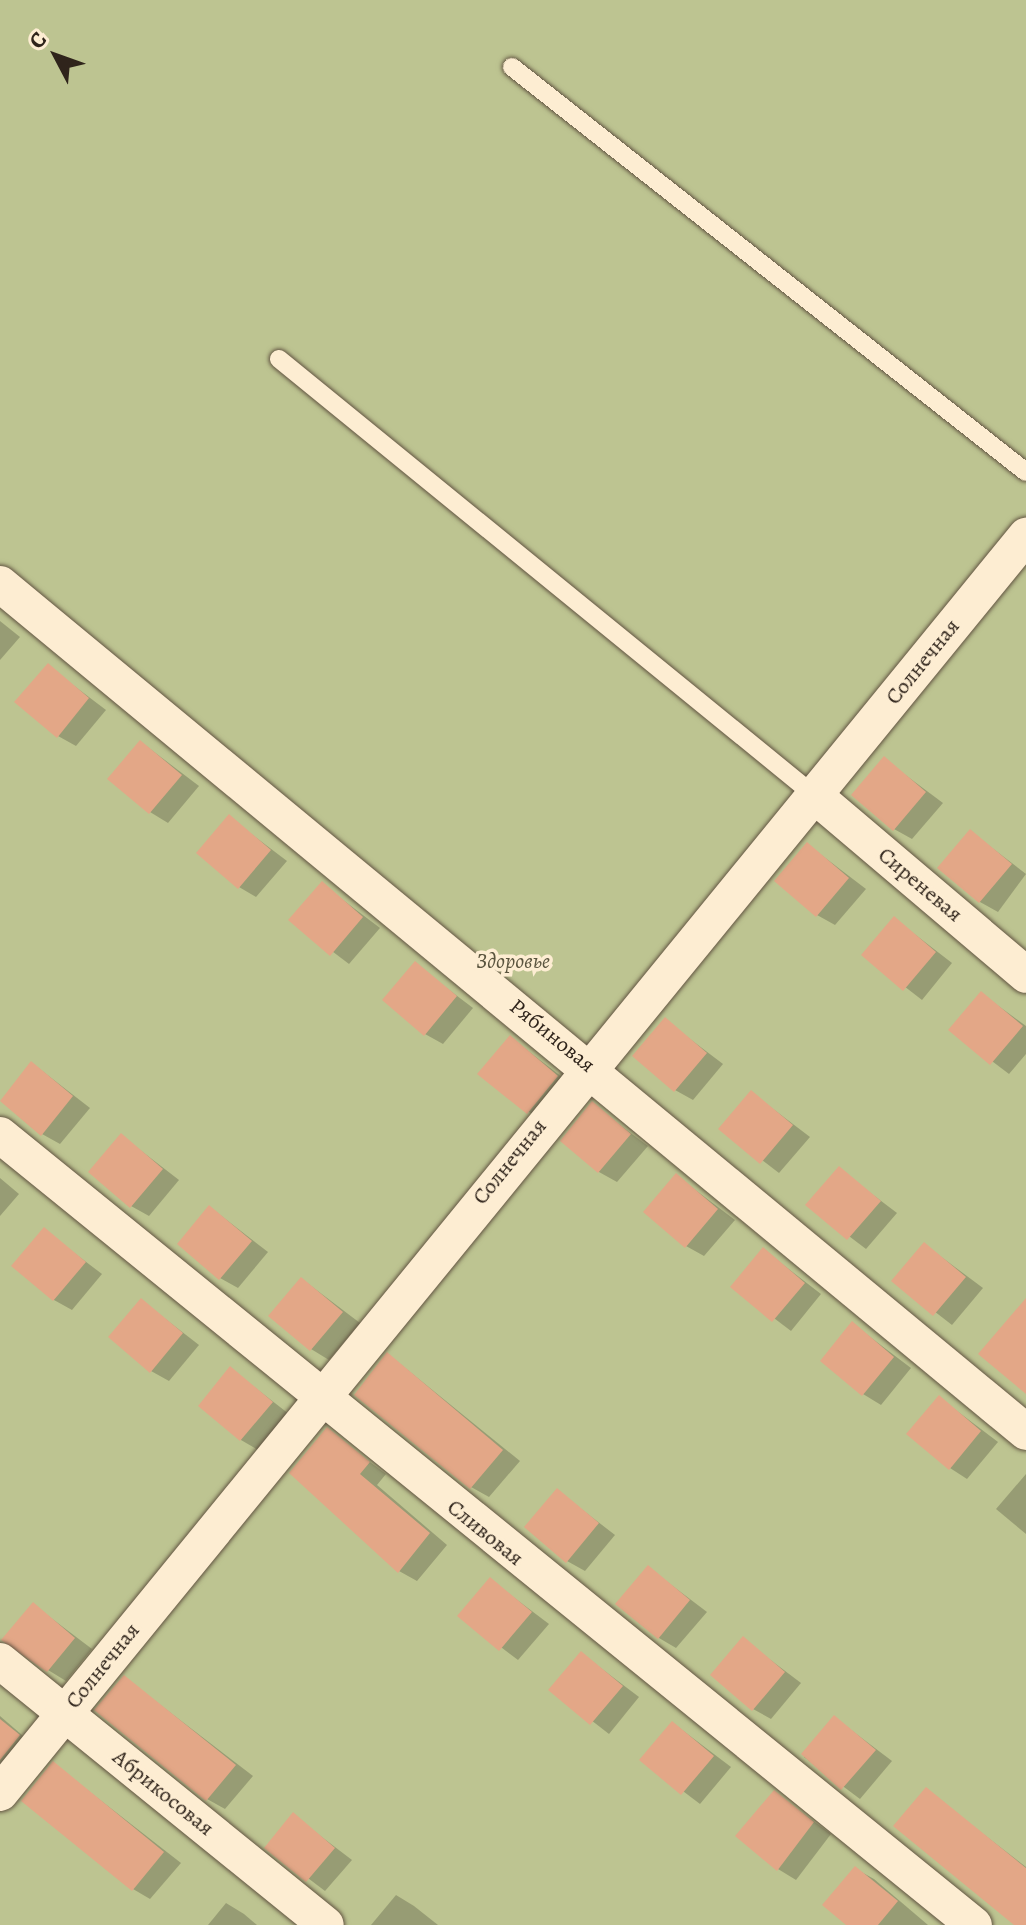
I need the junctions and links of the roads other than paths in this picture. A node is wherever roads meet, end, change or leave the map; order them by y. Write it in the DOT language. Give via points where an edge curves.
graph roads {
  1 [pos="512,67"];
  2 [pos="279,359"];
  3 [pos="1026,472"];
  4 [pos="1026,536"];
  5 [pos="0,584"];
  6 [pos="814,795"];
  7 [pos="1026,975"];
  8 [pos="588,1066"];
  9 [pos="0,1135"];
  10 [pos="319,1399"];
  11 [pos="1026,1432"];
  12 [pos="0,1661"];
  13 [pos="65,1713"];
  14 [pos="0,1793"];
  15 [pos="326,1925"];
  16 [pos="974,1925"];
  1 -- 3 [label="lane"];
  2 -- 6 [label="lane"];
  4 -- 6 [label="street, Солнечная"];
  5 -- 8 [label="street, Рябиновая"];
  6 -- 7 [label="street, Сиреневая"];
  6 -- 8 [label="street, Солнечная"];
  8 -- 10 [label="street, Солнечная"];
  8 -- 11 [label="street, Рябиновая"];
  9 -- 10 [label="street, Сливовая"];
  10 -- 13 [label="street, Солнечная"];
  10 -- 16 [label="street, Сливовая"];
  12 -- 13 [label="street, Абрикосовая"];
  13 -- 14 [label="street, Солнечная"];
  13 -- 15 [label="street, Абрикосовая"];
}
